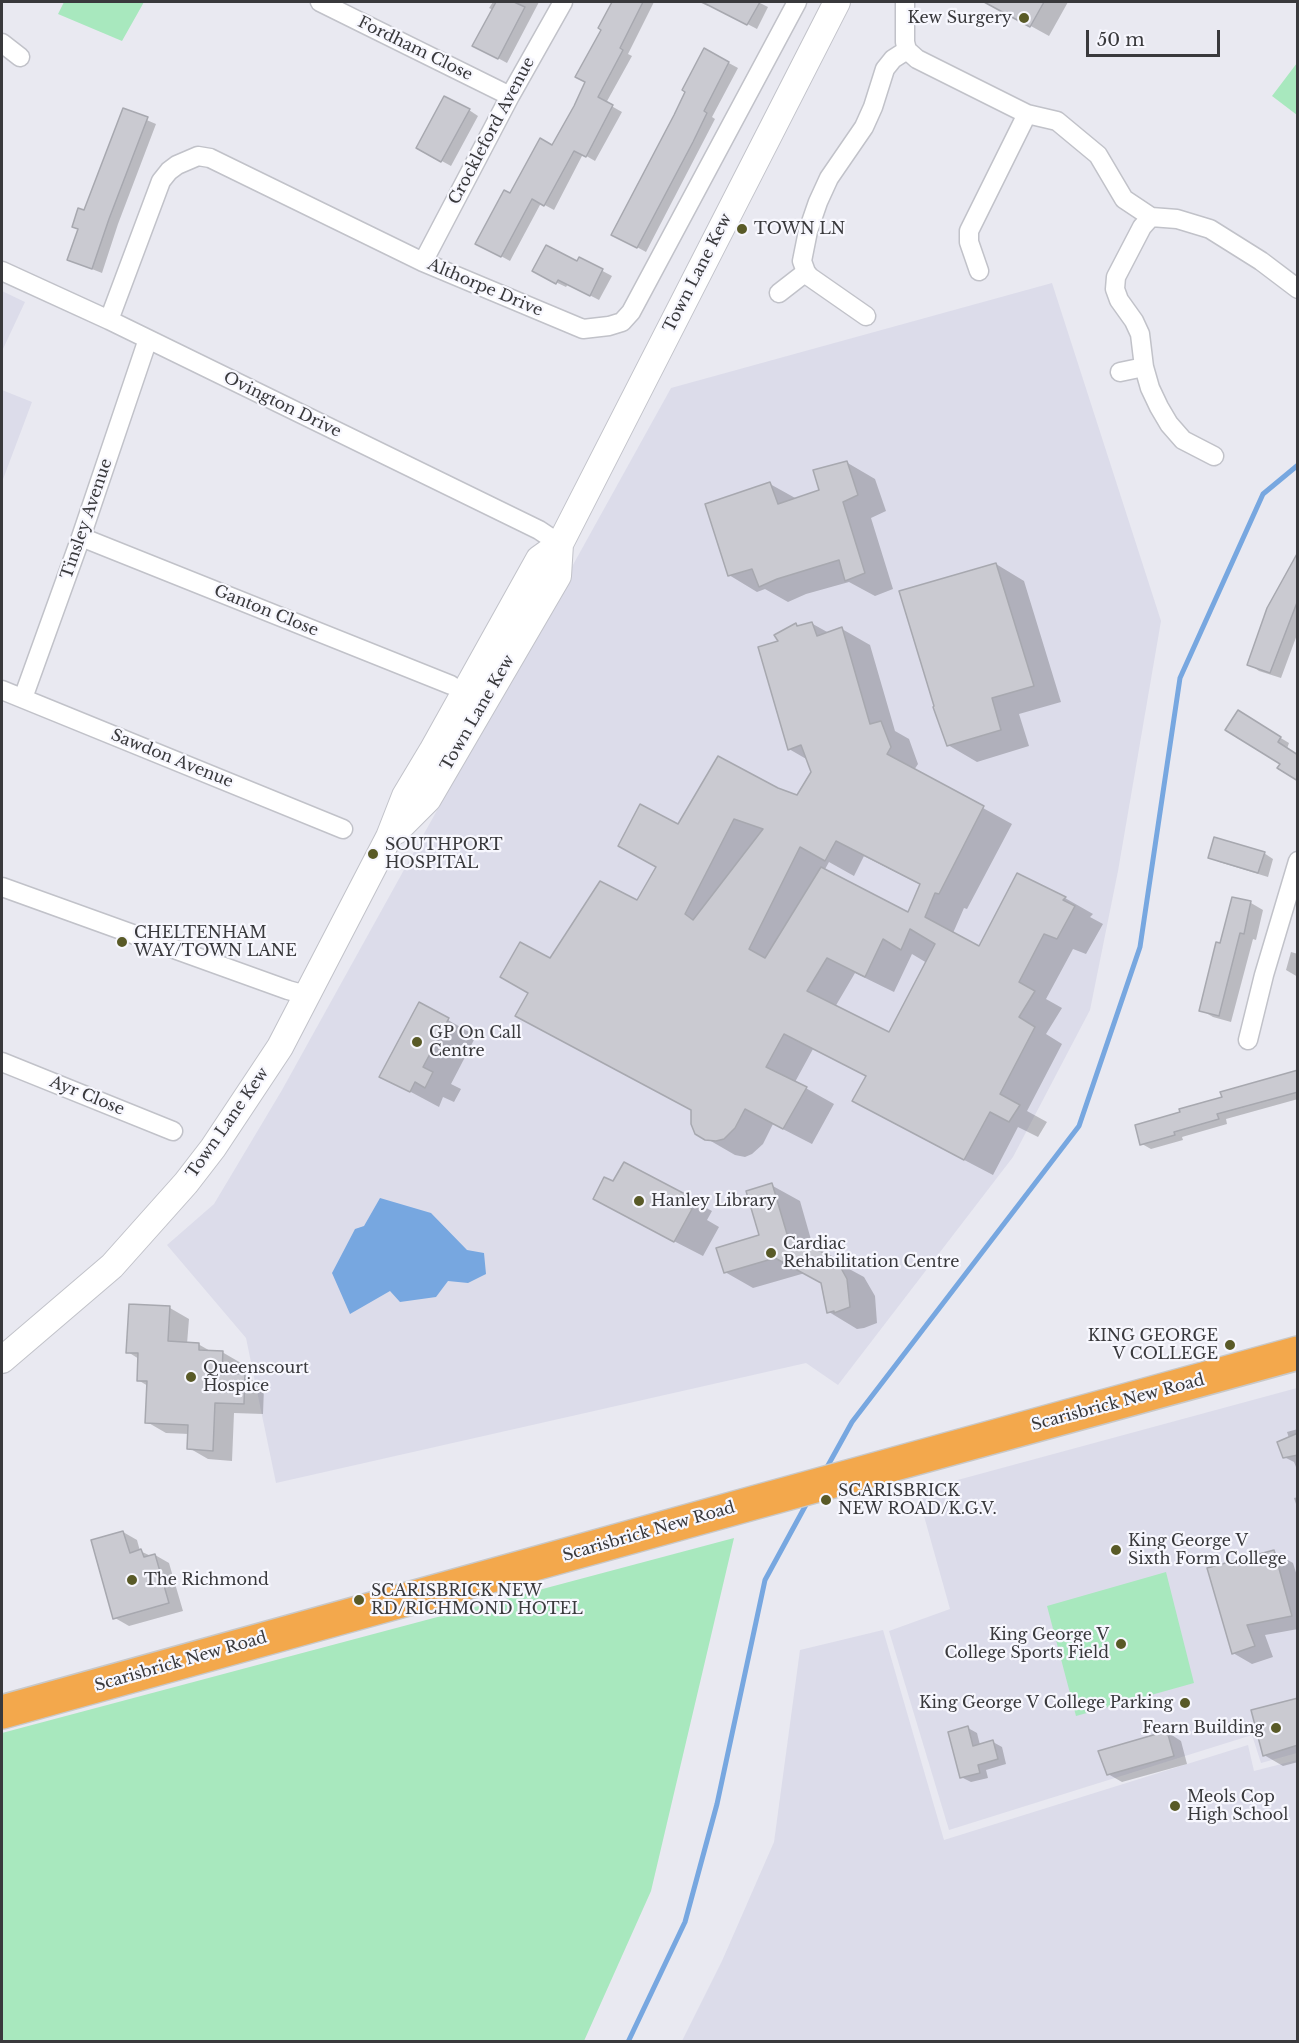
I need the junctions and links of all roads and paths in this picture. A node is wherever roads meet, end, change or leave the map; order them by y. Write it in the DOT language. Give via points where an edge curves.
graph roads {
  1 [pos="320,2"];
  2 [pos="562,2"];
  3 [pos="797,2"];
  4 [pos="837,2"];
  5 [pos="905,2"];
  6 [pos="2,44"];
  7 [pos="907,50"];
  8 [pos="20,57"];
  9 [pos="510,96"];
  10 [pos="1028,114"];
  11 [pos="1151,217"];
  12 [pos="423,262"];
  13 [pos="2,271"];
  14 [pos="979,271"];
  15 [pos="806,272"];
  16 [pos="1298,289"];
  17 [pos="779,294"];
  18 [pos="866,315"];
  19 [pos="109,320"];
  20 [pos="148,339"];
  21 [pos="1144,367"];
  22 [pos="1120,372"];
  23 [pos="1215,456"];
  24 [pos="81,537"];
  25 [pos="560,544"];
  26 [pos="451,685"];
  27 [pos="2,690"];
  28 [pos="23,698"];
  29 [pos="343,829"];
  30 [pos="1298,861"];
  31 [pos="2,887"];
  32 [pos="306,995"];
  33 [pos="1248,1040"];
  34 [pos="2,1062"];
  35 [pos="172,1131"];
  36 [pos="1298,1353"];
  37 [pos="2,1360"];
  38 [pos="2,1712"];
  1 -- 9 [label="street, Fordham Close"];
  2 -- 9 [label="street, Crockleford Avenue"];
  3 -- 12 [label="street, Althorpe Drive" via="631,312 622,321 583,329"];
  4 -- 25 [label="street, Town Lane Kew"];
  5 -- 7 [label="street"];
  6 -- 8 [label="street"];
  7 -- 10 [label="street" via="917,59"];
  7 -- 15 [label="street" via="885,69 864,127 821,194 802,261"];
  9 -- 12 [label="street, Crockleford Avenue"];
  10 -- 11 [label="street" via="1057,121 1098,155 1124,199"];
  10 -- 14 [label="street" via="969,231"];
  11 -- 16 [label="street" via="1177,219 1210,229"];
  11 -- 21 [label="street" via="1116,277 1115,289 1140,334"];
  12 -- 19 [label="street, Althorpe Drive" via="210,158 198,156 177,165 161,181"];
  13 -- 19 [label="street, Ovington Drive"];
  15 -- 17 [label="street"];
  15 -- 18 [label="street"];
  19 -- 20 [label="street, Ovington Drive"];
  20 -- 24 [label="street, Tinsley Avenue"];
  20 -- 25 [label="street, Ovington Drive"];
  21 -- 22 [label="street"];
  21 -- 23 [label="street" via="1169,424 1184,440"];
  24 -- 26 [label="street, Ganton Close"];
  24 -- 28 [label="street, Tinsley Avenue"];
  25 -- 32 [label="street, Town Lane Kew" via="538,559 405,796 389,837"];
  27 -- 28 [label="street, Sawdon Avenue"];
  28 -- 29 [label="street, Sawdon Avenue"];
  30 -- 33 [label="street"];
  31 -- 32 [label="street"];
  32 -- 37 [label="street, Town Lane Kew" via="280,1047 186,1183 112,1266"];
  34 -- 35 [label="street, Ayr Close"];
  36 -- 38 [label="highway, Scarisbrick New Road"];
}
